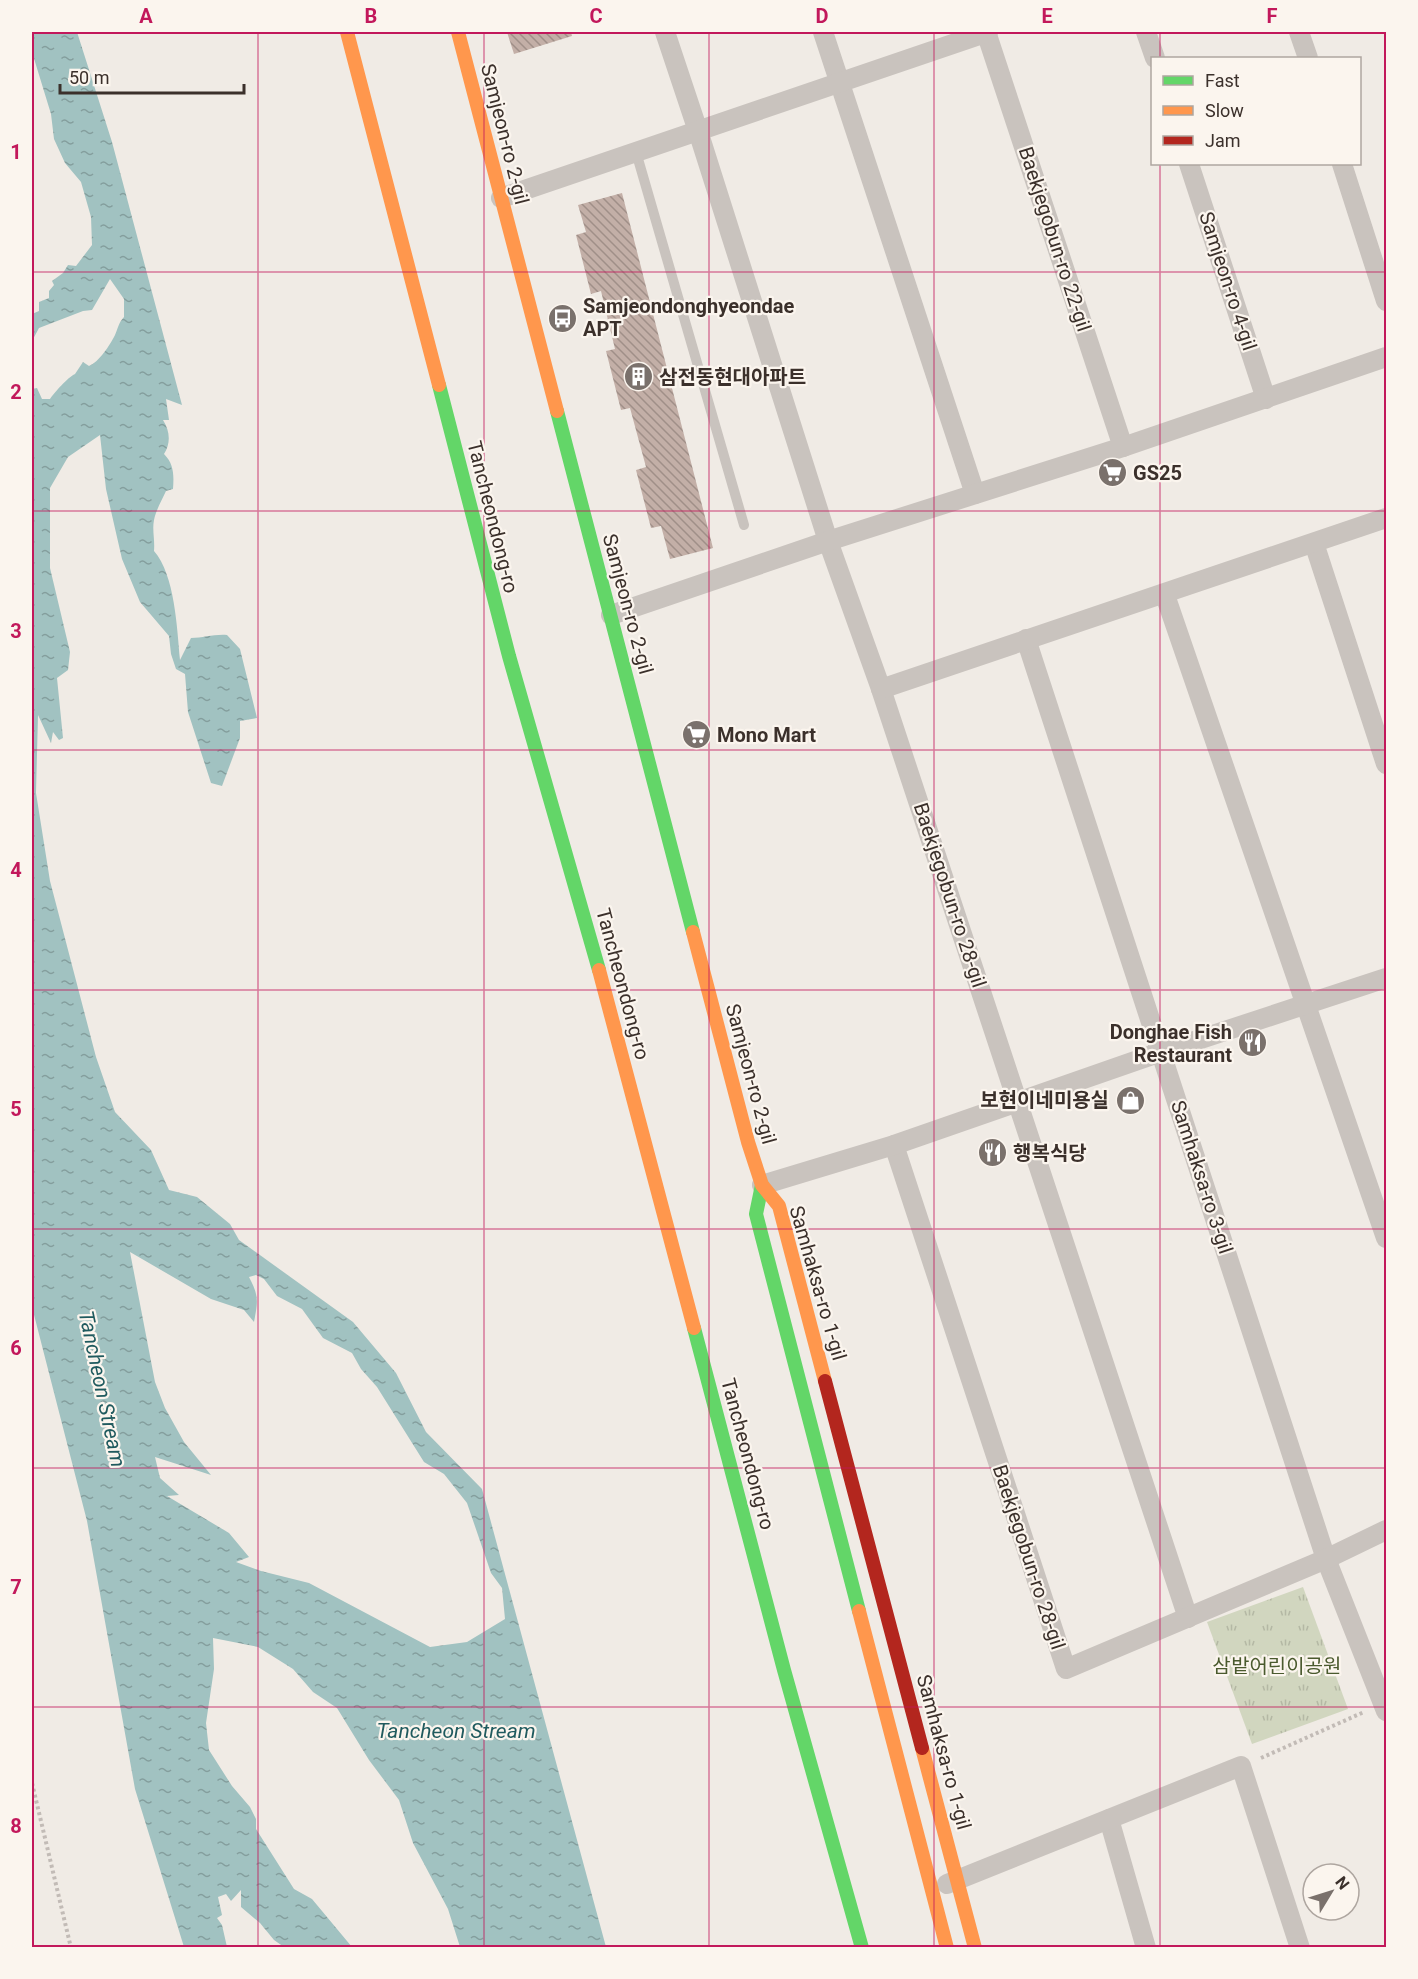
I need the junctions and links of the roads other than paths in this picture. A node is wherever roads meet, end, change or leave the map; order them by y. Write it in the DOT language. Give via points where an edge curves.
graph roads {
  1 [pos="347,32"];
  2 [pos="458,32"];
  3 [pos="665,32"];
  4 [pos="823,32"];
  5 [pos="987,32"];
  6 [pos="1146,32"];
  7 [pos="1299,32"];
  8 [pos="1155,57"];
  9 [pos="1308,57"];
  10 [pos="840,83"];
  11 [pos="698,131"];
  12 [pos="636,152"];
  13 [pos="1189,165"];
  14 [pos="1342,165"];
  15 [pos="501,198"];
  16 [pos="1386,301"];
  17 [pos="1386,357"];
  18 [pos="1266,399"];
  19 [pos="1124,447"];
  20 [pos="975,494"];
  21 [pos="1386,518"];
  22 [pos="744,525"];
  23 [pos="828,541"];
  24 [pos="1314,543"];
  25 [pos="1165,595"];
  26 [pos="611,615"];
  27 [pos="1026,639"];
  28 [pos="881,689"];
  29 [pos="1386,764"];
  30 [pos="1386,978"];
  31 [pos="1306,1005"];
  32 [pos="1161,1052"];
  33 [pos="1018,1102"];
  34 [pos="894,1144"];
  35 [pos="762,1185"];
  36 [pos="1386,1238"];
  37 [pos="1386,1530"];
  38 [pos="1326,1559"];
  39 [pos="1188,1618"];
  40 [pos="1385,1705"];
  41 [pos="1109,1819"];
  42 [pos="958,1881"];
  43 [pos="932,1888"];
  44 [pos="862,1947"];
  45 [pos="947,1947"];
  46 [pos="975,1947"];
  47 [pos="1146,1947"];
  48 [pos="1300,1947"];
  1 -- 44 [label="street, Tancheondong-ro" via="508,656 606,994 784,1670"];
  2 -- 15 [label="street, Samjeon-ro 2-gil"];
  3 -- 11 [label="street"];
  4 -- 10 [label="street"];
  5 -- 10 [label="street, Baekjegobun-ro 22-gil"];
  5 -- 19 [label="street, Baekjegobun-ro 22-gil"];
  6 -- 8 [label="street"];
  7 -- 9 [label="street"];
  10 -- 11 [label="street, Baekjegobun-ro 22-gil"];
  10 -- 20 [label="street"];
  11 -- 12 [label="street, Baekjegobun-ro 22-gil"];
  11 -- 23 [label="street"];
  12 -- 15 [label="street, Baekjegobun-ro 22-gil"];
  12 -- 22 [label="lane"];
  13 -- 18 [label="street, Samjeon-ro 4-gil"];
  14 -- 16 [label="street"];
  15 -- 26 [label="street, Samjeon-ro 2-gil"];
  17 -- 18 [label="street"];
  18 -- 19 [label="street"];
  19 -- 20 [label="street"];
  20 -- 23 [label="street"];
  21 -- 24 [label="street"];
  23 -- 26 [label="street"];
  23 -- 28 [label="street, Baekjegobun-ro 28-gil"];
  24 -- 25 [label="street"];
  24 -- 29 [label="street"];
  25 -- 27 [label="street"];
  25 -- 31 [label="street"];
  26 -- 35 [label="street, Samjeon-ro 2-gil"];
  27 -- 28 [label="street"];
  27 -- 32 [label="street, Samhaksa-ro 3-gil"];
  28 -- 33 [label="street, Baekjegobun-ro 28-gil"];
  30 -- 31 [label="street"];
  31 -- 32 [label="street"];
  31 -- 36 [label="street"];
  32 -- 33 [label="street"];
  32 -- 38 [label="street, Samhaksa-ro 3-gil"];
  33 -- 34 [label="street"];
  33 -- 39 [label="street, Baekjegobun-ro 28-gil"];
  34 -- 35 [label="street"];
  34 -- 39 [label="street, Baekjegobun-ro 28-gil" via="1066,1669"];
  35 -- 42 [label="street, Samhaksa-ro 1-gil" via="779,1206"];
  35 -- 43 [label="street, Samhaksa-ro 1-gil" via="756,1214"];
  37 -- 38 [label="street"];
  38 -- 39 [label="street"];
  38 -- 40 [label="street, Samhaksa-ro 3-gil"];
  41 -- 42 [label="street"];
  41 -- 47 [label="street"];
  41 -- 48 [label="street" via="1241,1766"];
  42 -- 43 [label="street"];
  42 -- 46 [label="street, Samhaksa-ro 1-gil"];
  43 -- 45 [label="street, Samhaksa-ro 1-gil"];
}
